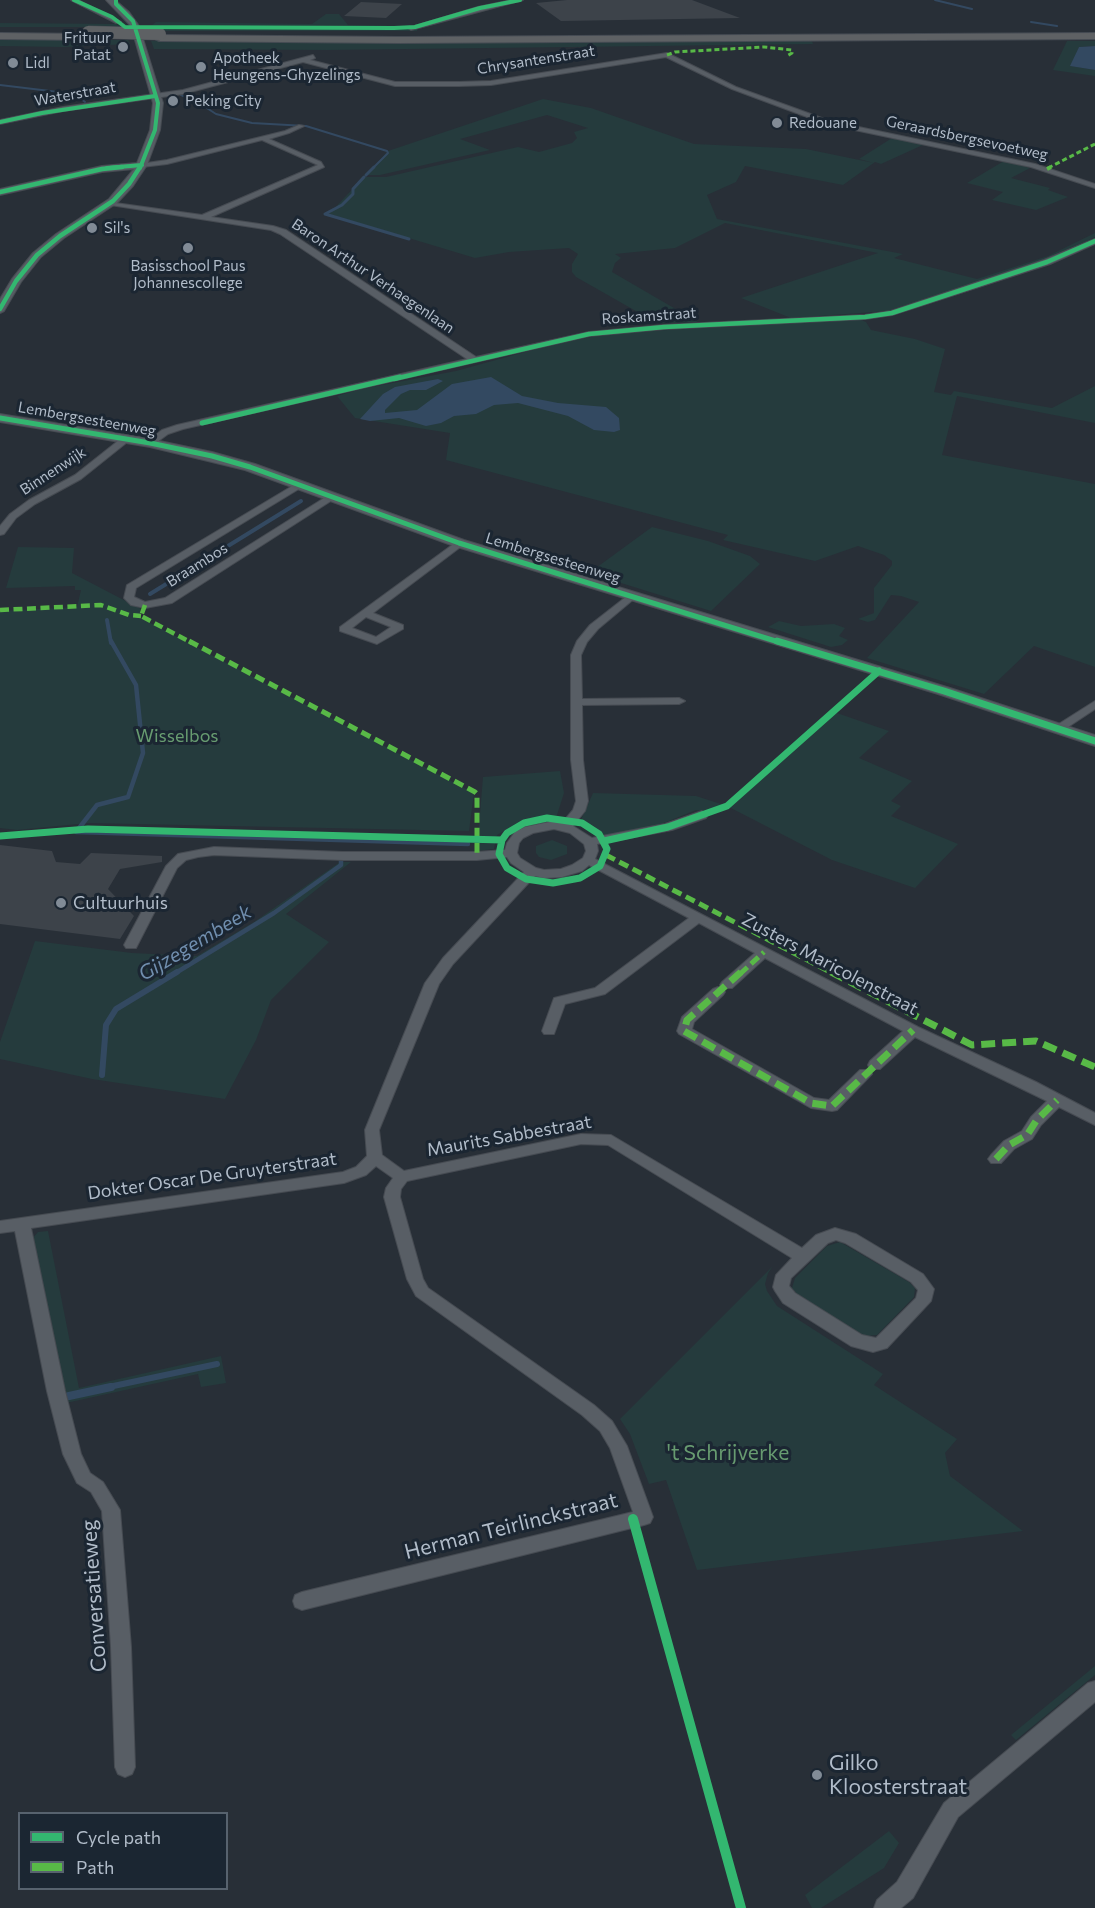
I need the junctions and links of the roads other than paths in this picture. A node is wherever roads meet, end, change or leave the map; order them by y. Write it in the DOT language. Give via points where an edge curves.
graph roads {
  1 [pos="74,0"];
  2 [pos="520,0"];
  3 [pos="114,1"];
  4 [pos="118,22"];
  5 [pos="411,28"];
  6 [pos="0,31"];
  7 [pos="1095,31"];
  8 [pos="89,35"];
  9 [pos="0,36"];
  10 [pos="160,36"];
  11 [pos="1095,36"];
  12 [pos="321,55"];
  13 [pos="667,55"];
  14 [pos="304,60"];
  15 [pos="155,96"];
  16 [pos="0,122"];
  17 [pos="301,126"];
  18 [pos="262,138"];
  19 [pos="142,165"];
  20 [pos="1095,186"];
  21 [pos="5,191"];
  22 [pos="108,204"];
  23 [pos="202,218"];
  24 [pos="1095,241"];
  25 [pos="0,309"];
  26 [pos="476,361"];
  27 [pos="0,418"];
  28 [pos="126,439"];
  29 [pos="150,443"];
  30 [pos="299,485"];
  31 [pos="332,496"];
  32 [pos="0,532"];
  33 [pos="459,543"];
  34 [pos="631,596"];
  35 [pos="367,614"];
  36 [pos="679,701"];
  37 [pos="577,702"];
  38 [pos="1095,704"];
  39 [pos="1058,729"];
  40 [pos="1095,741"];
  41 [pos="702,815"];
  42 [pos="566,827"];
  43 [pos="590,842"];
  44 [pos="511,853"];
  45 [pos="588,860"];
  46 [pos="532,871"];
  47 [pos="699,917"];
  48 [pos="131,945"];
  49 [pos="764,952"];
  50 [pos="913,1030"];
  51 [pos="549,1031"];
  52 [pos="1057,1100"];
  53 [pos="1095,1120"];
  54 [pos="375,1158"];
  55 [pos="996,1159"];
  56 [pos="402,1178"];
  57 [pos="22,1224"];
  58 [pos="0,1227"];
  59 [pos="803,1257"];
  60 [pos="302,1602"];
  61 [pos="1095,1690"];
  62 [pos="125,1767"];
  63 [pos="885,1908"];
  1 -- 4 [label="street"];
  2 -- 5 [label="street"];
  3 -- 15 [label="street" via="133,21"];
  6 -- 8 [label="highway"];
  7 -- 10 [label="highway"];
  8 -- 9 [label="highway"];
  8 -- 10 [label="highway, bridge"];
  10 -- 11 [label="highway" via="424,40"];
  12 -- 14 [label="street, Chrysantenstraat"];
  13 -- 14 [label="street, Chrysantenstraat" via="491,83 459,84 395,84"];
  13 -- 20 [label="street, Geraardsbergsevoetweg" via="734,88 828,123 1033,165"];
  14 -- 15 [label="street, Chrysantenstraat"];
  15 -- 16 [label="street, Waterstraat"];
  15 -- 19 [label="street" via="158,116"];
  17 -- 18 [label="street"];
  18 -- 19 [label="street"];
  18 -- 23 [label="street" via="322,166"];
  19 -- 21 [label="street" via="102,169"];
  19 -- 22 [label="street"];
  22 -- 23 [label="street, Baron Arthur Verhaegenlaan"];
  22 -- 25 [label="street" via="37,255"];
  23 -- 26 [label="street, Baron Arthur Verhaegenlaan" via="283,232"];
  24 -- 26 [label="street, Roskamstraat" via="1047,262 892,313 613,331 552,341"];
  26 -- 29 [label="street, Roskamstraat" via="180,427"];
  27 -- 28 [label="street, Lembergsesteenweg"];
  28 -- 29 [label="street, Lembergsesteenweg"];
  28 -- 32 [label="street, Binnenwijk" via="78,477 13,516"];
  29 -- 30 [label="street, Lembergsesteenweg" via="212,456"];
  30 -- 31 [label="street, Lembergsesteenweg"];
  30 -- 31 [label="street, Braambos" via="131,587 129,598 145,605 168,601"];
  31 -- 33 [label="street, Lembergsesteenweg"];
  33 -- 34 [label="street, Lembergsesteenweg"];
  33 -- 35 [label="street"];
  34 -- 37 [label="street" via="582,641 576,655"];
  34 -- 39 [label="street, Lembergsesteenweg"];
  36 -- 37 [label="street"];
  37 -- 42 [label="street" via="582,801"];
  38 -- 39 [label="street"];
  39 -- 40 [label="street, Lembergsesteenweg"];
  41 -- 43 [label="street" via="668,827"];
  42 -- 43 [label="street"];
  42 -- 44 [label="street" via="529,830 519,835"];
  43 -- 45 [label="street"];
  44 -- 46 [label="street"];
  44 -- 48 [label="street" via="197,853 182,857 172,866"];
  45 -- 46 [label="street" via="562,873"];
  45 -- 47 [label="street, Zusters Maricolenstraat"];
  46 -- 54 [label="street" via="432,983 372,1130"];
  47 -- 49 [label="street, Zusters Maricolenstraat"];
  47 -- 51 [label="street" via="600,991 559,1001"];
  49 -- 50 [label="street, Zusters Maricolenstraat"];
  49 -- 50 [label="street" via="687,1020 684,1031 811,1103 832,1106"];
  50 -- 52 [label="street, Zusters Maricolenstraat"];
  52 -- 53 [label="street, Zusters Maricolenstraat"];
  52 -- 55 [label="street" via="1027,1135 1009,1145"];
  54 -- 56 [label="street"];
  54 -- 57 [label="street, Dokter Oscar De Gruyterstraat" via="361,1171 344,1177"];
  56 -- 59 [label="street, Maurits Sabbestraat" via="581,1139 611,1140"];
  56 -- 60 [label="street, Herman Teirlinckstraat" via="392,1197 422,1292 606,1426 618,1446 644,1517"];
  57 -- 58 [label="street, Dokter Oscar De Gruyterstraat"];
  57 -- 62 [label="street, Conversatieweg" via="72,1454 83,1478 97,1487 111,1510"];
  59 -- 59 [label="street" via="827,1236 843,1235 917,1278 926,1295 887,1339 864,1344 784,1293 781,1280"];
  61 -- 63 [label="street" via="951,1810 905,1890"];
}
